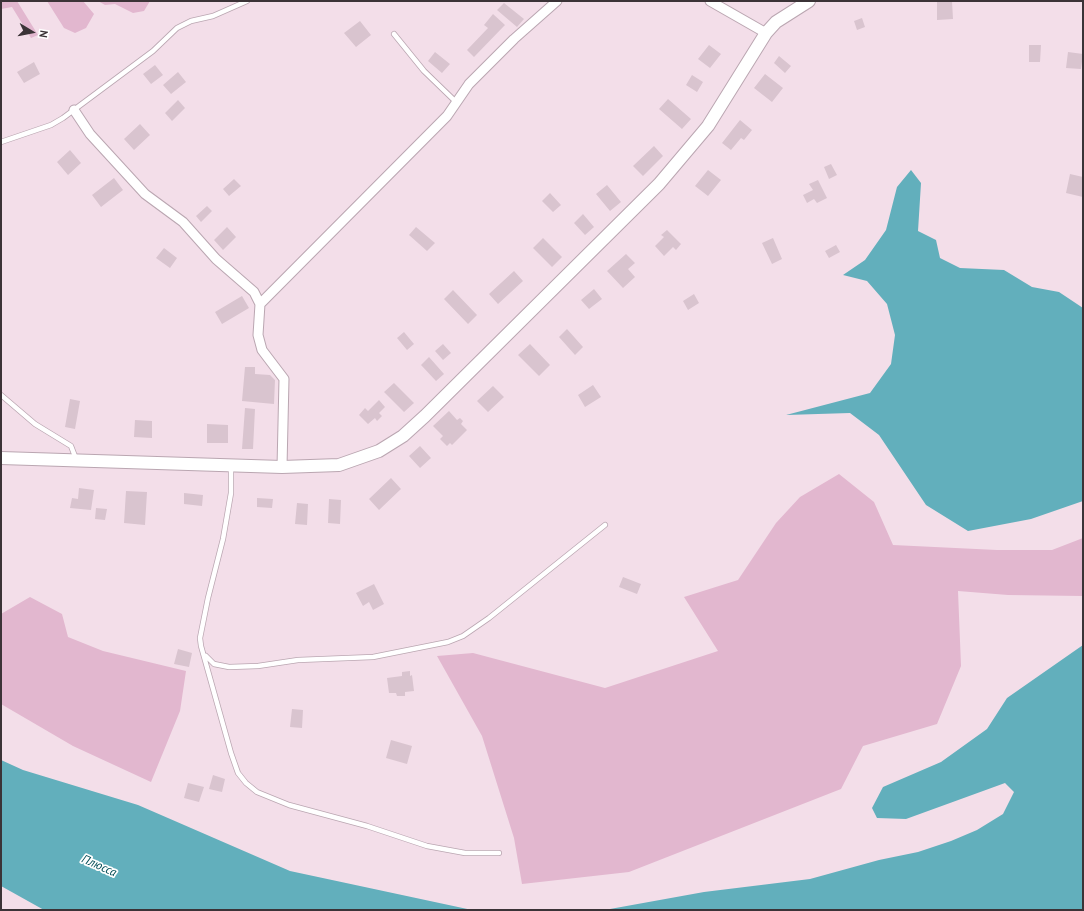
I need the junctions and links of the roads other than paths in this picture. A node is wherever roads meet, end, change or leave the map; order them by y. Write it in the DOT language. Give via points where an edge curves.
graph roads {
  1 [pos="247,1"];
  2 [pos="557,1"];
  3 [pos="710,1"];
  4 [pos="809,1"];
  5 [pos="766,33"];
  6 [pos="394,34"];
  7 [pos="455,101"];
  8 [pos="74,110"];
  9 [pos="1,142"];
  10 [pos="260,304"];
  11 [pos="1,395"];
  12 [pos="1,458"];
  13 [pos="76,461"];
  14 [pos="231,466"];
  15 [pos="282,467"];
  16 [pos="605,526"];
  17 [pos="204,655"];
  18 [pos="499,853"];
  1 -- 8 [label="lane" via="177,28 153,51"];
  2 -- 7 [label="street" via="509,44"];
  3 -- 5 [label="street"];
  4 -- 5 [label="street" via="776,22"];
  5 -- 15 [label="street" via="708,126 686,155 403,436 379,451 339,465"];
  6 -- 7 [label="lane" via="424,71"];
  7 -- 10 [label="street" via="447,116"];
  8 -- 9 [label="lane" via="51,125"];
  8 -- 10 [label="street" via="90,134 146,194 183,222 216,259 254,292"];
  10 -- 15 [label="street" via="258,335 262,350 284,380"];
  11 -- 13 [label="lane" via="34,424 71,446"];
  12 -- 13 [label="street"];
  13 -- 14 [label="street"];
  14 -- 15 [label="street"];
  14 -- 17 [label="lane" via="231,493 223,539 200,638"];
  16 -- 17 [label="lane" via="489,618 463,636 448,642 373,657 298,660 258,666 229,667 214,664"];
  17 -- 18 [label="lane" via="238,773 246,784 257,792 289,805 367,826 427,846 465,853"];
}
